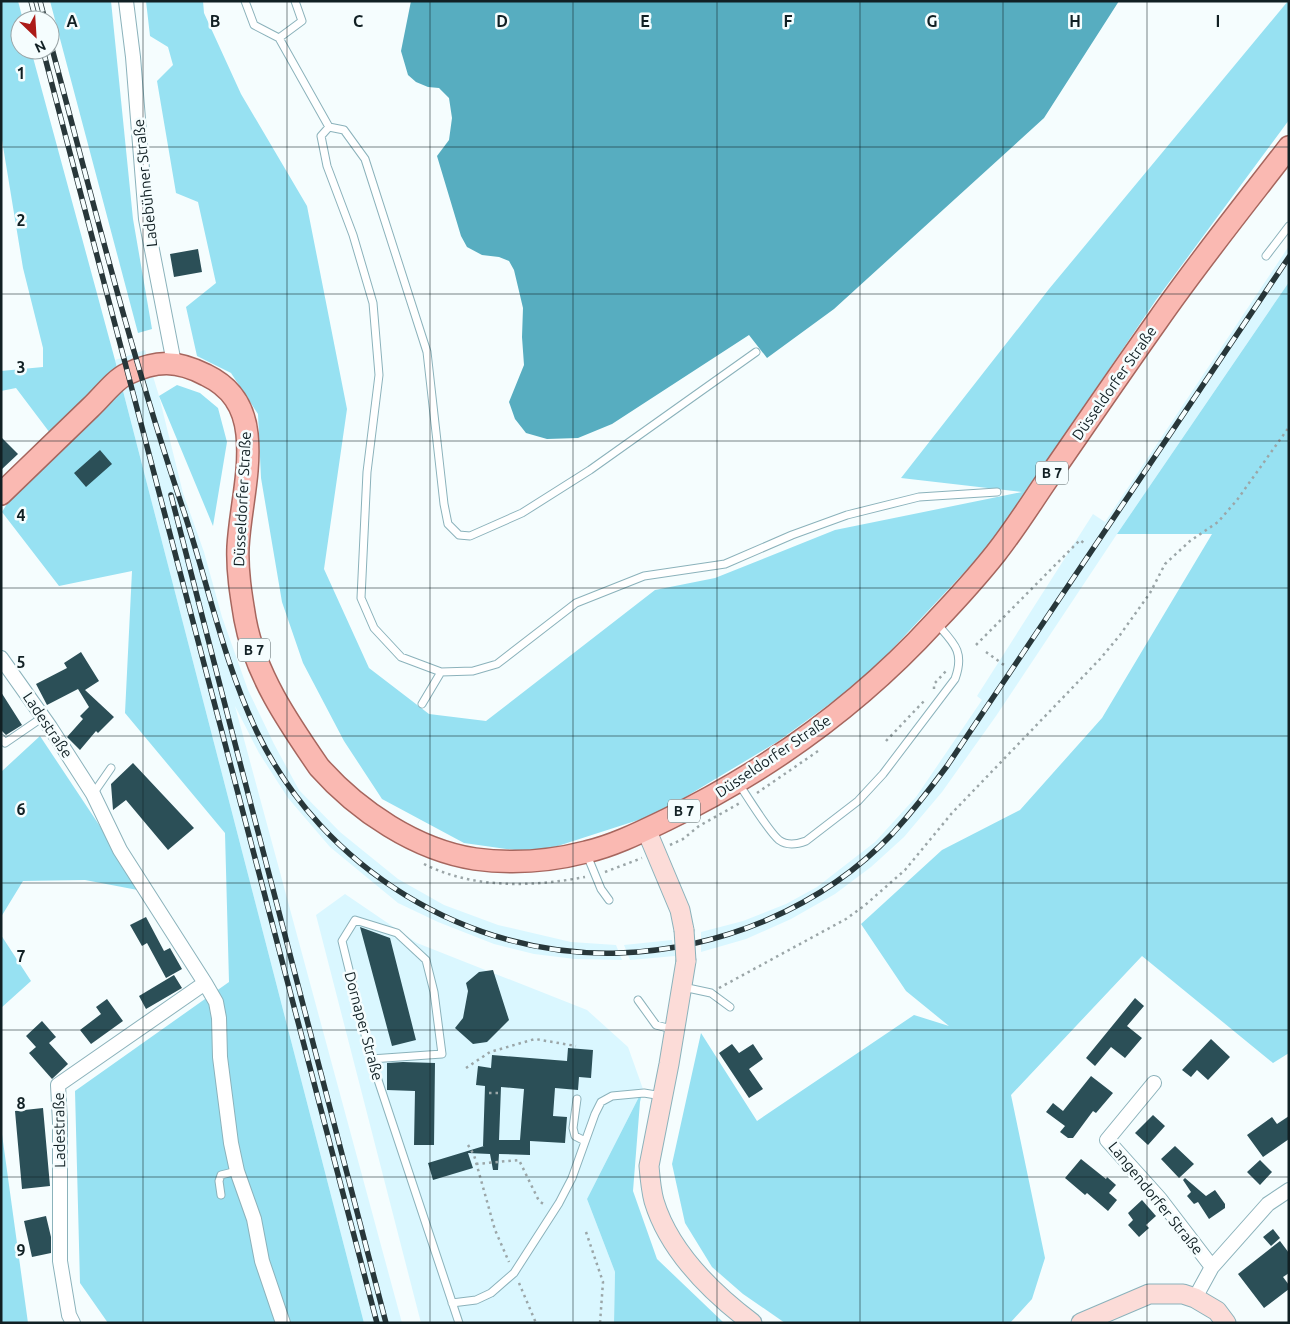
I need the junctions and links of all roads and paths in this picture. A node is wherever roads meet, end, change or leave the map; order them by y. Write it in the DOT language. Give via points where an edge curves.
graph roads {
  1 [pos="126,1"];
  2 [pos="246,1"];
  3 [pos="294,1"];
  4 [pos="279,38"];
  5 [pos="329,127"];
  6 [pos="1289,147"];
  7 [pos="1289,226"];
  8 [pos="1266,256"];
  9 [pos="756,352"];
  10 [pos="174,362"];
  11 [pos="1289,426"];
  12 [pos="997,492"];
  13 [pos="1,494"];
  14 [pos="1085,544"];
  15 [pos="935,622"];
  16 [pos="976,645"];
  17 [pos="986,652"];
  18 [pos="1,658"];
  19 [pos="1004,664"];
  20 [pos="441,672"];
  21 [pos="422,704"];
  22 [pos="43,717"];
  23 [pos="1,738"];
  24 [pos="111,768"];
  25 [pos="738,782"];
  26 [pos="93,794"];
  27 [pos="646,829"];
  28 [pos="586,852"];
  29 [pos="609,900"];
  30 [pos="205,983"];
  31 [pos="682,987"];
  32 [pos="712,993"];
  33 [pos="638,1000"];
  34 [pos="730,1006"];
  35 [pos="675,1030"];
  36 [pos="576,1046"];
  37 [pos="371,1059"];
  38 [pos="466,1068"];
  39 [pos="1154,1084"];
  40 [pos="489,1093"];
  41 [pos="500,1093"];
  42 [pos="663,1096"];
  43 [pos="577,1099"];
  44 [pos="585,1141"];
  45 [pos="468,1145"];
  46 [pos="476,1164"];
  47 [pos="237,1171"];
  48 [pos="1289,1190"];
  49 [pos="221,1195"];
  50 [pos="539,1201"];
  51 [pos="586,1232"];
  52 [pos="1212,1267"];
  53 [pos="514,1273"];
  54 [pos="1195,1298"];
  55 [pos="452,1303"];
  56 [pos="73,1323"];
  57 [pos="283,1323"];
  58 [pos="458,1323"];
  59 [pos="536,1323"];
  60 [pos="600,1323"];
  61 [pos="752,1323"];
  62 [pos="1081,1323"];
  63 [pos="1226,1323"];
  1 -- 10 [label="street, Ladebühner Straße" via="146,219"];
  2 -- 4 [label="lane" via="254,26"];
  3 -- 4 [label="lane" via="302,22"];
  4 -- 5 [label="lane"];
  5 -- 9 [label="lane" via="344,130 364,159 427,352 444,504 448,524 459,535 470,536 522,513 590,470"];
  5 -- 20 [label="lane" via="321,136 327,166 353,235 373,303 379,375 367,472 360,598 374,628 402,657"];
  6 -- 15 [label="main road, Düsseldorfer Straße / B 7" via="1160,317 997,552"];
  7 -- 8 [label="lane"];
  10 -- 13 [label="main road, Düsseldorfer Straße / B 7" via="152,365 124,375"];
  10 -- 28 [label="main road, Düsseldorfer Straße / B 7" via="220,382 229,391 246,424 248,448 238,566 246,622 264,678 318,767 371,813 418,841 447,853 476,859 533,860"];
  11 -- 32 [label="path" via="1218,522 1165,564 1150,594 1100,659 952,813 905,870 846,919"];
  12 -- 20 [label="lane" via="919,497 846,515 725,564 644,576 576,603 497,664 473,672"];
  14 -- 16 [label="path" via="1080,540"];
  15 -- 25 [label="main road, Düsseldorfer Straße / B 7" via="830,720"];
  15 -- 25 [label="lane" via="959,654 955,679 883,774 858,801 806,840 786,843 771,830"];
  17 -- 19 [label="path"];
  18 -- 22 [label="street, Ladestraße"];
  20 -- 21 [label="lane"];
  22 -- 23 [label="lane" via="5,743"];
  22 -- 26 [label="street, Ladestraße"];
  24 -- 26 [label="lane"];
  25 -- 27 [label="main road, Düsseldorfer Straße / B 7"];
  26 -- 30 [label="street, Ladestraße" via="120,850"];
  27 -- 28 [label="main road, Düsseldorfer Straße / B 7"];
  27 -- 31 [label="main road, bridge" via="680,910 686,961"];
  28 -- 29 [label="lane"];
  30 -- 47 [label="street, Ladestraße" via="216,1002 219,1018 228,1130"];
  30 -- 56 [label="street, Ladestraße" via="58,1086 60,1261"];
  31 -- 32 [label="lane"];
  31 -- 35 [label="main road"];
  32 -- 34 [label="lane"];
  33 -- 35 [label="lane" via="656,1025"];
  35 -- 42 [label="main road"];
  36 -- 38 [label="path" via="535,1039 490,1052"];
  37 -- 37 [label="lane, Dornaper Straße" via="342,941 355,920 397,933 426,960 434,992 442,1054"];
  37 -- 55 [label="lane, Dornaper Straße"];
  39 -- 52 [label="street, Langendorfer Straße" via="1106,1140 1160,1199"];
  40 -- 41 [label="path"];
  42 -- 44 [label="lane" via="644,1093 612,1096 601,1102"];
  42 -- 61 [label="main road" via="649,1166 654,1200 661,1218 674,1242 699,1274 726,1303"];
  43 -- 44 [label="lane" via="573,1128 575,1136"];
  44 -- 53 [label="lane" via="559,1203"];
  45 -- 46 [label="path"];
  46 -- 50 [label="path" via="519,1160"];
  46 -- 53 [label="path" via="499,1240"];
  47 -- 49 [label="lane" via="222,1175 218,1181"];
  47 -- 57 [label="street, Ladestraße"];
  48 -- 52 [label="street, Langendorfer Straße" via="1268,1204"];
  51 -- 60 [label="path" via="603,1282"];
  52 -- 54 [label="street, Langendorfer Straße"];
  53 -- 55 [label="lane" via="491,1293 476,1300"];
  53 -- 59 [label="path"];
  54 -- 62 [label="main road" via="1183,1294 1149,1294"];
  54 -- 63 [label="main road" via="1216,1311"];
  55 -- 58 [label="lane, Dornaper Straße"];
}
